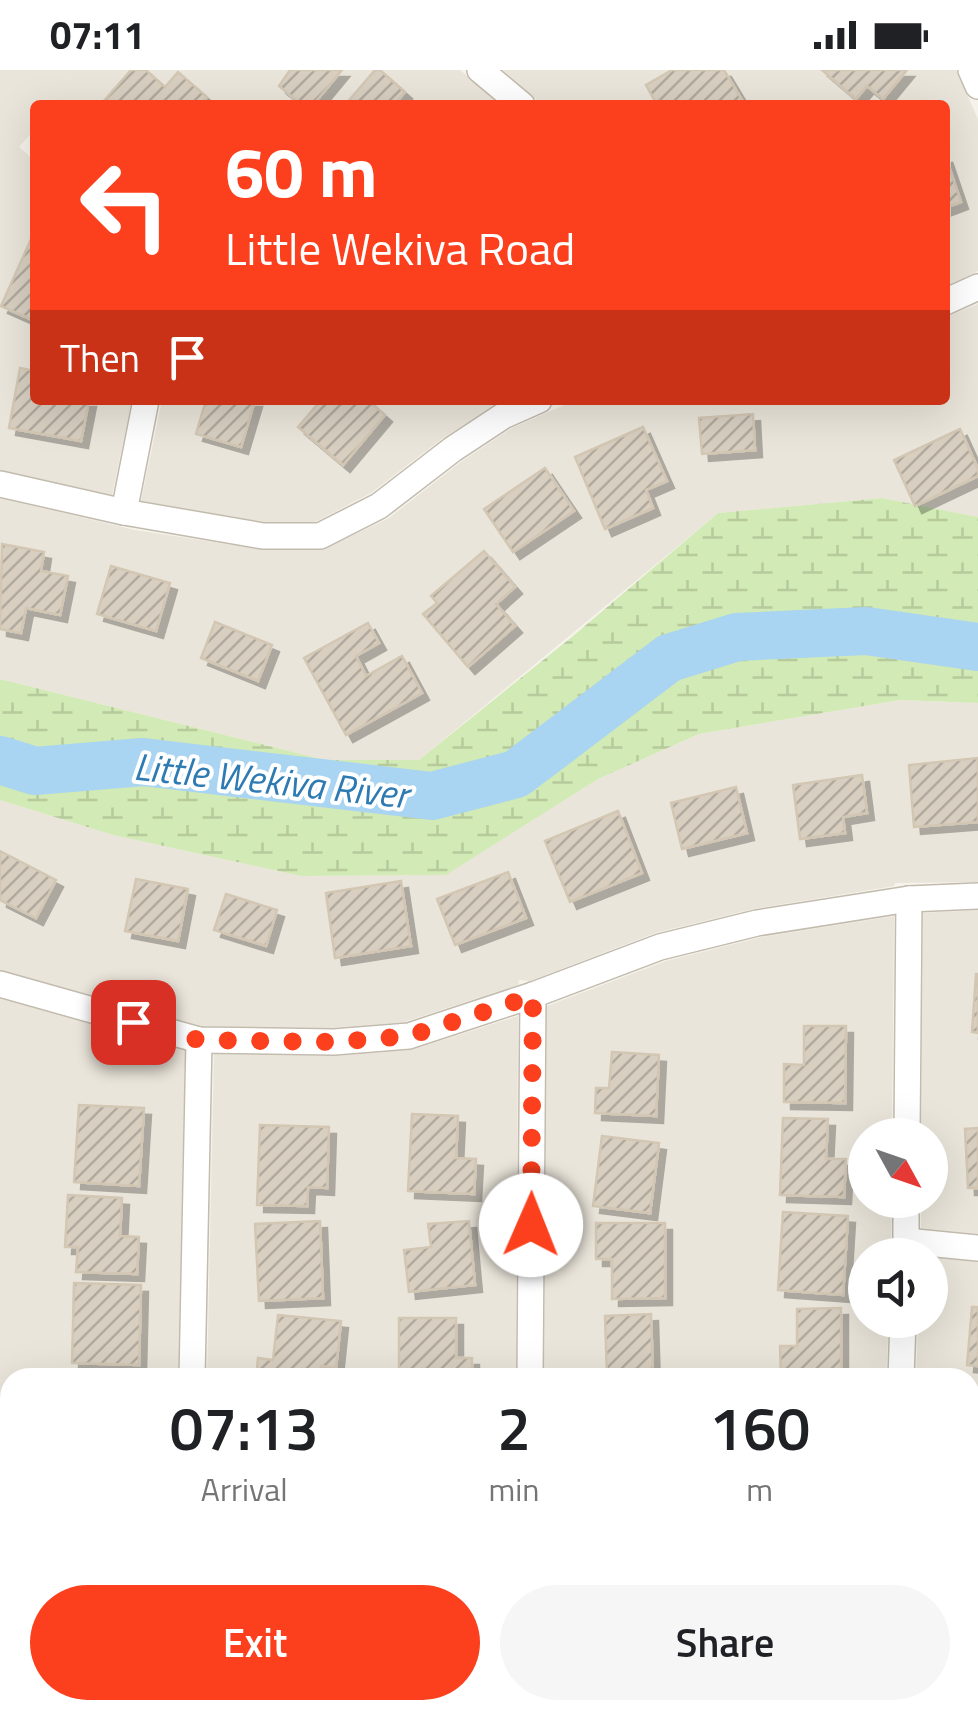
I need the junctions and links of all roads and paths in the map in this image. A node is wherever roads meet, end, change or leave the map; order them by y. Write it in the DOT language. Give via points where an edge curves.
graph roads {
  1 [pos="480,70"];
  2 [pos="971,70"];
  3 [pos="978,86"];
  4 [pos="516,100"];
  5 [pos="978,288"];
  6 [pos="950,300"];
  7 [pos="145,405"];
  8 [pos="528,405"];
  9 [pos="0,484"];
  10 [pos="124,512"];
  11 [pos="978,896"];
  12 [pos="909,899"];
  13 [pos="0,984"];
  14 [pos="533,996"];
  15 [pos="199,1040"];
  16 [pos="907,1118"];
  17 [pos="948,1248"];
  18 [pos="978,1248"];
  19 [pos="902,1338"];
  20 [pos="192,1368"];
  21 [pos="530,1368"];
  22 [pos="901,1368"];
  1 -- 4 [label="street"];
  2 -- 3 [label="street"];
  5 -- 6 [label="street"];
  7 -- 10 [label="street"];
  8 -- 10 [label="street" via="379,506 320,536 263,536"];
  9 -- 10 [label="street"];
  11 -- 12 [label="street"];
  12 -- 14 [label="street" via="660,947"];
  12 -- 16 [label="street"];
  13 -- 15 [label="street"];
  14 -- 15 [label="street" via="409,1036"];
  14 -- 21 [label="street"];
  15 -- 20 [label="street"];
  17 -- 18 [label="street"];
  19 -- 22 [label="street"];
}
